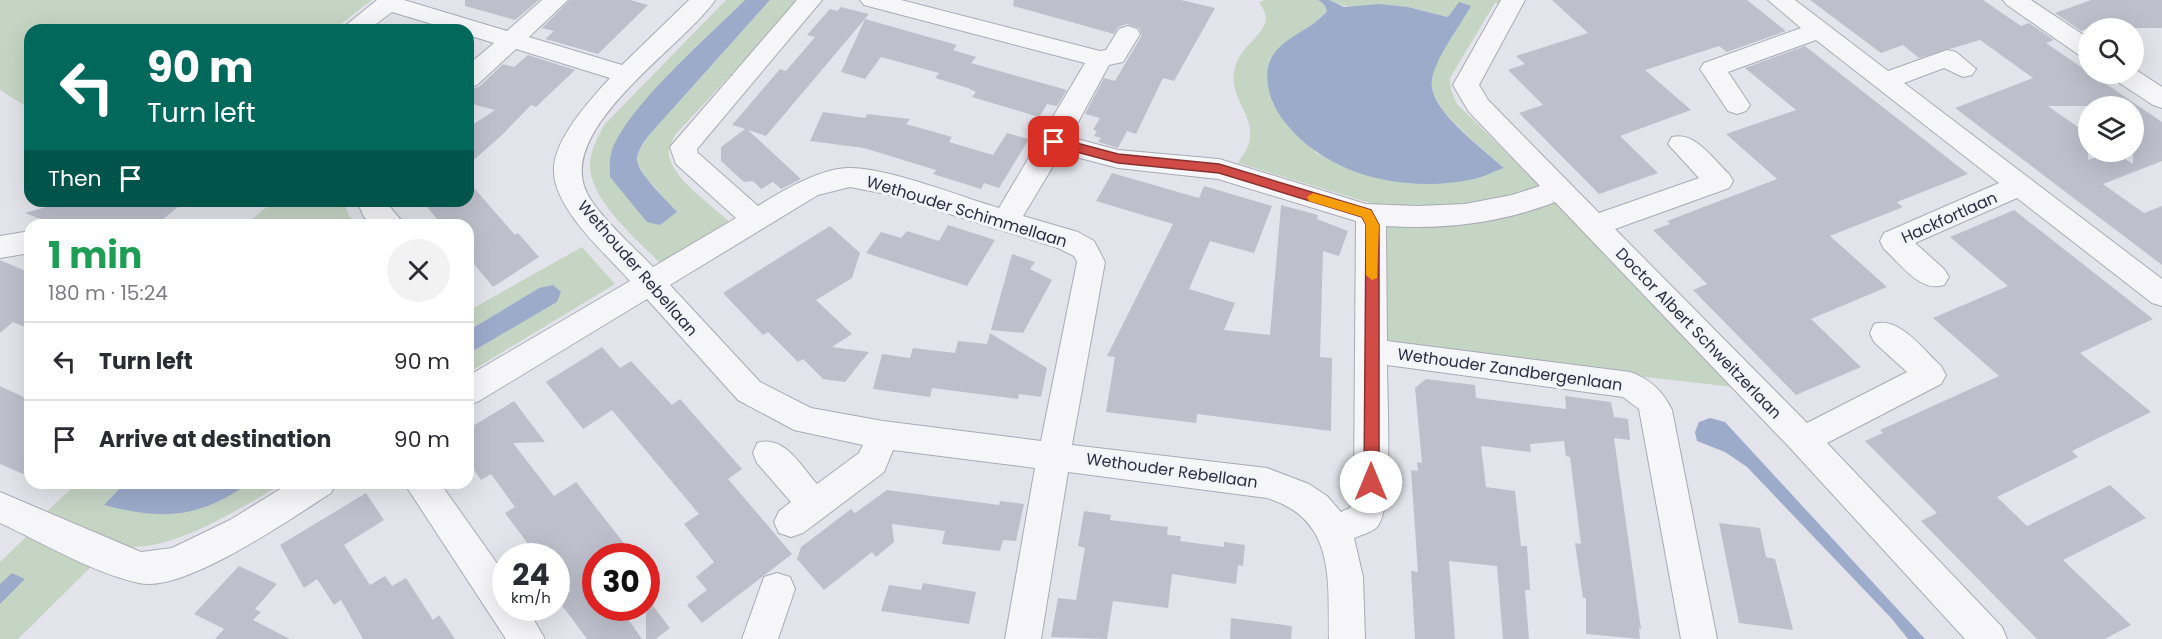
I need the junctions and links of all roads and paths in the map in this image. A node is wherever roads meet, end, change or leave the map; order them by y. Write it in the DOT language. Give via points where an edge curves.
graph roads {
  1 [pos="556,0"];
  2 [pos="703,0"];
  3 [pos="810,0"];
  4 [pos="872,0"];
  5 [pos="1514,0"];
  6 [pos="1780,0"];
  7 [pos="2015,0"];
  8 [pos="390,2"];
  9 [pos="360,24"];
  10 [pos="458,24"];
  11 [pos="474,29"];
  12 [pos="1820,30"];
  13 [pos="1128,34"];
  14 [pos="510,41"];
  15 [pos="2078,42"];
  16 [pos="1100,59"];
  17 [pos="1963,69"];
  18 [pos="474,74"];
  19 [pos="629,75"];
  20 [pos="1887,80"];
  21 [pos="2139,84"];
  22 [pos="2162,99"];
  23 [pos="1737,105"];
  24 [pos="1054,142"];
  25 [pos="1681,144"];
  26 [pos="2021,185"];
  27 [pos="1560,189"];
  28 [pos="373,207"];
  29 [pos="1366,214"];
  30 [pos="384,219"];
  31 [pos="755,219"];
  32 [pos="1005,222"];
  33 [pos="1595,225"];
  34 [pos="24,243"];
  35 [pos="0,247"];
  36 [pos="1935,277"];
  37 [pos="649,284"];
  38 [pos="2162,295"];
  39 [pos="1885,333"];
  40 [pos="1372,351"];
  41 [pos="474,388"];
  42 [pos="883,435"];
  43 [pos="1803,440"];
  44 [pos="769,453"];
  45 [pos="1054,454"];
  46 [pos="309,489"];
  47 [pos="426,489"];
  48 [pos="0,507"];
  49 [pos="1335,531"];
  50 [pos="492,586"];
  51 [pos="777,589"];
  52 [pos="515,621"];
  53 [pos="527,639"];
  54 [pos="760,639"];
  55 [pos="1023,639"];
  56 [pos="1347,639"];
  57 [pos="1699,639"];
  58 [pos="1989,639"];
  1 -- 14 [label="street"];
  2 -- 19 [label="street, Wethouder Rebellaan"];
  3 -- 31 [label="street" via="684,147 685,157"];
  4 -- 16 [label="street"];
  5 -- 27 [label="street, Doctor Albert Schweitzerlaan" via="1466,85 1478,106"];
  6 -- 12 [label="street, Hackfortlaan"];
  7 -- 15 [label="street"];
  8 -- 9 [label="street"];
  8 -- 10 [label="street"];
  11 -- 14 [label="street"];
  12 -- 20 [label="street, Hackfortlaan"];
  12 -- 23 [label="street" via="1713,69"];
  13 -- 16 [label="street" via="1114,56"];
  14 -- 18 [label="street"];
  14 -- 19 [label="street"];
  16 -- 24 [label="street"];
  17 -- 20 [label="street" via="1947,58"];
  19 -- 37 [label="street, Wethouder Rebellaan" via="594,110 574,141 566,172 578,204"];
  20 -- 26 [label="street, Hackfortlaan"];
  21 -- 22 [label="street"];
  24 -- 29 [label="street" via="1118,159 1219,169"];
  24 -- 32 [label="street"];
  25 -- 33 [label="street" via="1719,181"];
  26 -- 36 [label="street, Hackfortlaan" via="1894,242"];
  26 -- 38 [label="street, Hackfortlaan"];
  27 -- 29 [label="street" via="1530,202 1470,215"];
  27 -- 33 [label="street, Doctor Albert Schweitzerlaan"];
  28 -- 30 [label="street"];
  29 -- 40 [label="street, Wethouder Zandbergenlaan" via="1372,225"];
  31 -- 32 [label="street, Wethouder Schimmellaan" via="808,188 850,177 887,184"];
  31 -- 37 [label="street, Wethouder Schimmellaan"];
  32 -- 45 [label="street, Wethouder Schimmellaan" via="1068,240 1084,249 1091,262"];
  33 -- 43 [label="street, Doctor Albert Schweitzerlaan"];
  34 -- 35 [label="street"];
  37 -- 41 [label="street, Wethouder Schimmellaan"];
  37 -- 42 [label="street, Wethouder Rebellaan" via="748,391 805,420"];
  39 -- 43 [label="street" via="1930,375"];
  40 -- 49 [label="street, Wethouder Zandbergenlaan" via="1371,482 1365,517"];
  40 -- 57 [label="street, Wethouder Zandbergenlaan" via="1630,385 1650,400 1656,410"];
  42 -- 44 [label="street" via="872,462 803,514"];
  42 -- 45 [label="street, Wethouder Rebellaan"];
  43 -- 58 [label="street, Doctor Albert Schweitzerlaan"];
  45 -- 49 [label="street, Wethouder Rebellaan" via="1267,483 1298,494 1322,513"];
  45 -- 55 [label="street, Wethouder Schimmellaan"];
  46 -- 48 [label="street" via="242,531 176,563 141,568"];
  47 -- 50 [label="street"];
  49 -- 56 [label="street, Wethouder Rebellaan" via="1344,554"];
  51 -- 54 [label="street"];
  52 -- 53 [label="street"];
}
